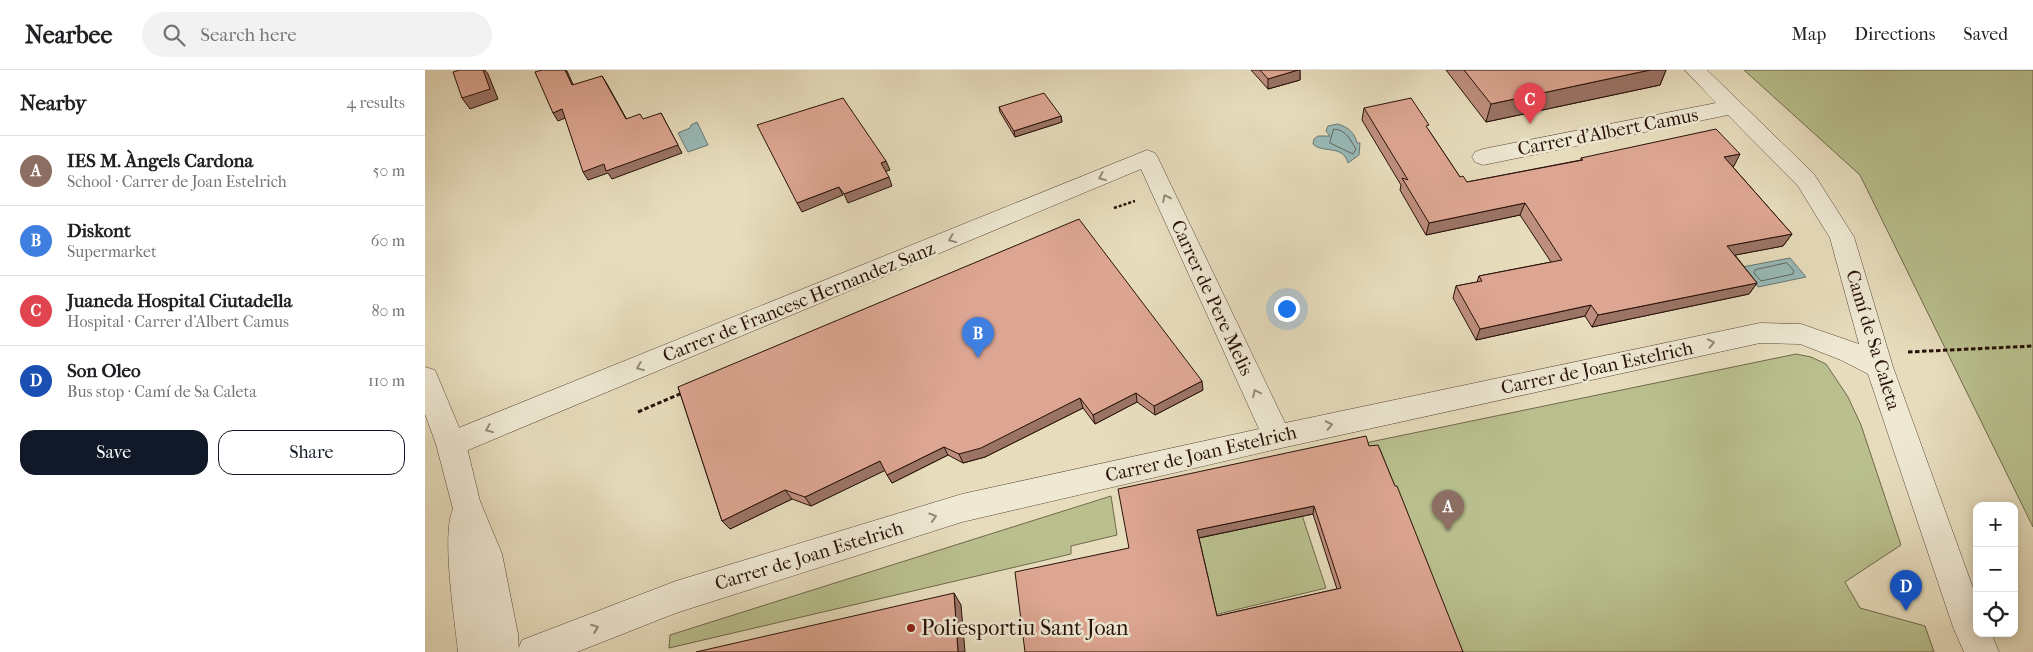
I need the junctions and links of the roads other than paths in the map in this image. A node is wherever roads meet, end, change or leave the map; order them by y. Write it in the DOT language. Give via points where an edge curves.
graph roads {
  1 [pos="1695,70"];
  2 [pos="1733,107"];
  3 [pos="1483,157"];
  4 [pos="1147,158"];
  5 [pos="1879,367"];
  6 [pos="425,378"];
  7 [pos="1277,437"];
  8 [pos="451,444"];
  9 [pos="465,501"];
  10 [pos="475,652"];
  11 [pos="502,652"];
  12 [pos="534,652"];
  13 [pos="1982,652"];
  1 -- 2 [label="street, Camí de Sa Caleta"];
  2 -- 3 [label="street, Carrer d'Albert Camus"];
  2 -- 5 [label="street, Camí de Sa Caleta" via="1806,180 1842,237"];
  7 -- 4 [label="street, Carrer de Pere Melis, one-way"];
  4 -- 8 [label="street, Carrer de Francesc Hernandez Sanz, one-way"];
  7 -- 5 [label="street, Carrer de Joan Estelrich, one-way" via="1760,333 1801,334 1851,352"];
  5 -- 13 [label="street, Camí de Sa Caleta" via="1970,627"];
  6 -- 8 [label="street"];
  12 -- 7 [label="street, Carrer de Joan Estelrich, one-way" via="676,597 962,508"];
  8 -- 9 [label="street"];
  9 -- 10 [label="street" via="465,562"];
  9 -- 11 [label="street" via="486,554"];
}
